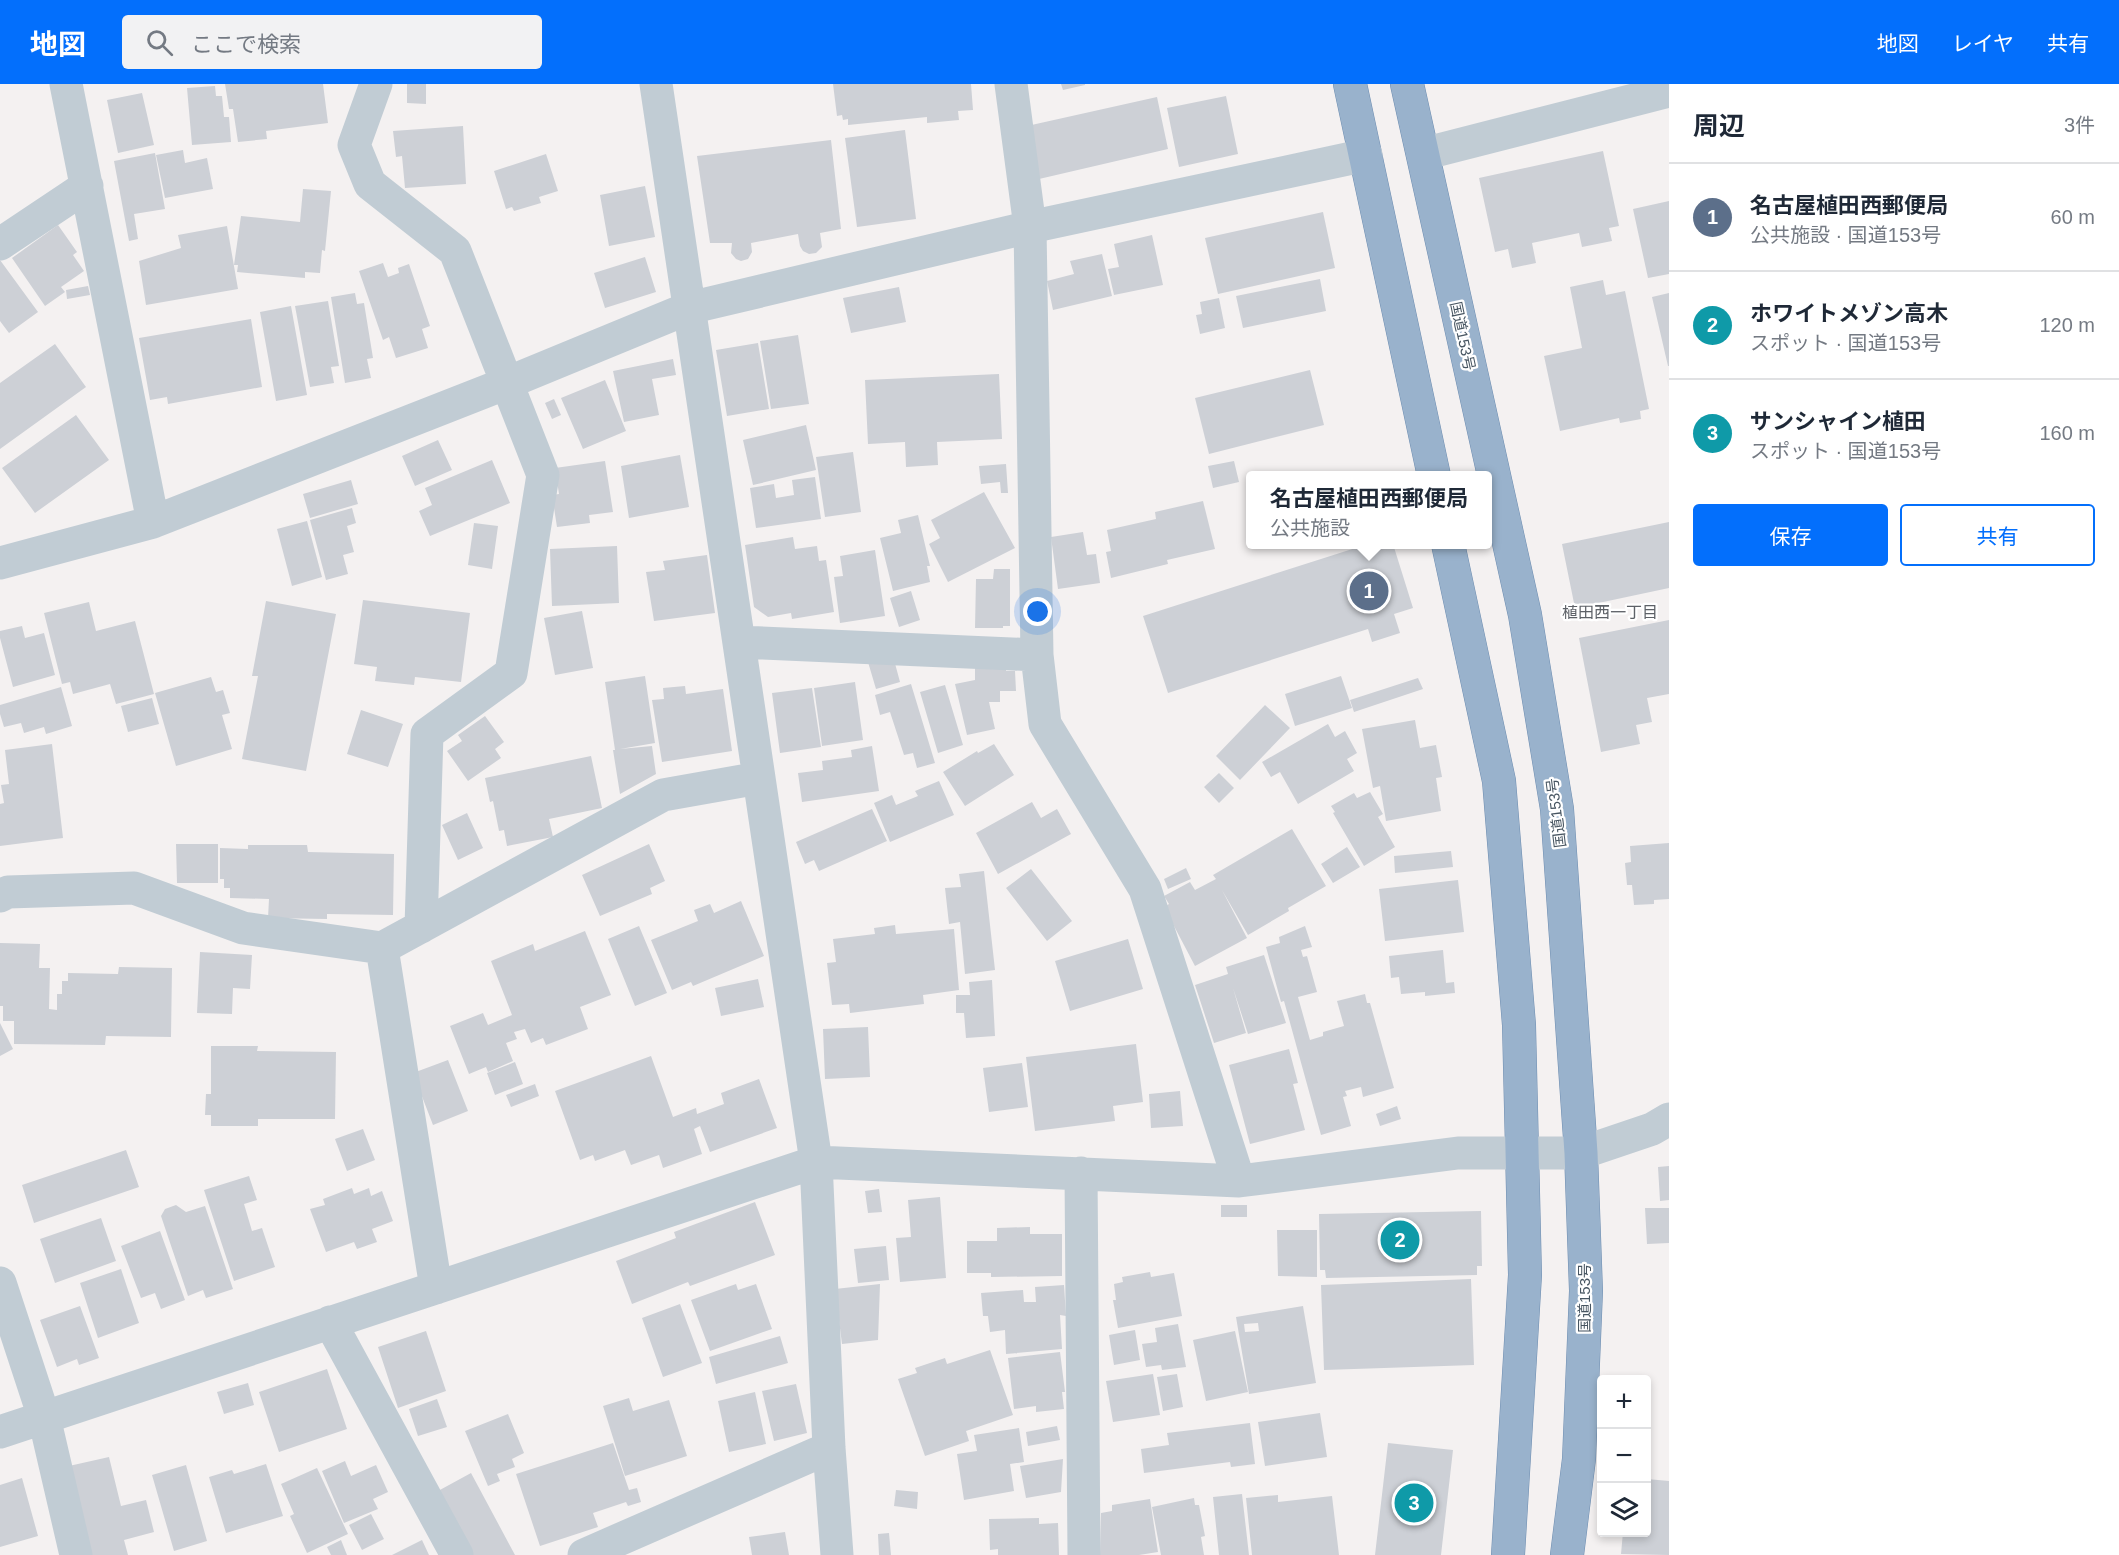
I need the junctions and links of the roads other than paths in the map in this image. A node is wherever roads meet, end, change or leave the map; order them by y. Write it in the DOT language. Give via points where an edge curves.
graph roads {
  1 [pos="66,84"];
  2 [pos="376,84"];
  3 [pos="656,84"];
  4 [pos="1011,84"];
  5 [pos="1350,84"];
  6 [pos="1407,84"];
  7 [pos="1669,91"];
  8 [pos="1423,154"];
  9 [pos="1366,155"];
  10 [pos="87,186"];
  11 [pos="1030,227"];
  12 [pos="0,244"];
  13 [pos="689,308"];
  14 [pos="507,383"];
  15 [pos="1433,471"];
  16 [pos="153,522"];
  17 [pos="1450,549"];
  18 [pos="0,563"];
  19 [pos="739,642"];
  20 [pos="1037,655"];
  21 [pos="759,778"];
  22 [pos="3,885"];
  23 [pos="421,927"];
  24 [pos="382,948"];
  25 [pos="1669,1119"];
  26 [pos="1523,1153"];
  27 [pos="1581,1153"];
  28 [pos="816,1162"];
  29 [pos="1081,1173"];
  30 [pos="1239,1181"];
  31 [pos="0,1283"];
  32 [pos="436,1288"];
  33 [pos="330,1322"];
  34 [pos="44,1417"];
  35 [pos="0,1432"];
  36 [pos="829,1449"];
  37 [pos="76,1555"];
  38 [pos="456,1555"];
  39 [pos="584,1555"];
  40 [pos="837,1555"];
  41 [pos="1084,1555"];
  42 [pos="1508,1555"];
  43 [pos="1567,1555"];
  1 -- 10 [label="street"];
  2 -- 14 [label="street" via="354,145 370,184 455,250"];
  3 -- 13 [label="street"];
  4 -- 11 [label="street"];
  5 -- 9 [label="highway"];
  6 -- 8 [label="highway, 国道153号"];
  7 -- 8 [label="street"];
  8 -- 27 [label="highway, 国道153号" via="1525,615 1557,809"];
  9 -- 11 [label="street"];
  9 -- 15 [label="highway"];
  10 -- 12 [label="street"];
  10 -- 16 [label="street"];
  11 -- 13 [label="street"];
  11 -- 20 [label="street"];
  13 -- 14 [label="street"];
  13 -- 19 [label="street"];
  14 -- 16 [label="street"];
  14 -- 23 [label="street" via="543,475 511,673 427,734"];
  16 -- 18 [label="street"];
  17 -- 26 [label="highway" via="1499,781 1519,1025"];
  19 -- 20 [label="street"];
  19 -- 21 [label="street"];
  20 -- 30 [label="street" via="1045,724 1145,889"];
  21 -- 23 [label="street" via="663,795"];
  21 -- 28 [label="street"];
  22 -- 24 [label="street" via="134,888 243,928"];
  23 -- 24 [label="street"];
  24 -- 32 [label="street"];
  25 -- 27 [label="street" via="1652,1129"];
  26 -- 27 [label="street"];
  26 -- 30 [label="street" via="1458,1153"];
  26 -- 42 [label="highway" via="1525,1275"];
  27 -- 43 [label="highway, 国道153号" via="1586,1291 1579,1459"];
  28 -- 29 [label="street"];
  28 -- 32 [label="street"];
  28 -- 36 [label="street"];
  29 -- 30 [label="street"];
  29 -- 41 [label="street"];
  31 -- 34 [label="street"];
  32 -- 33 [label="street"];
  33 -- 34 [label="street"];
  33 -- 38 [label="street"];
  34 -- 35 [label="street"];
  34 -- 37 [label="street"];
  36 -- 39 [label="street"];
  36 -- 40 [label="street"];
}
